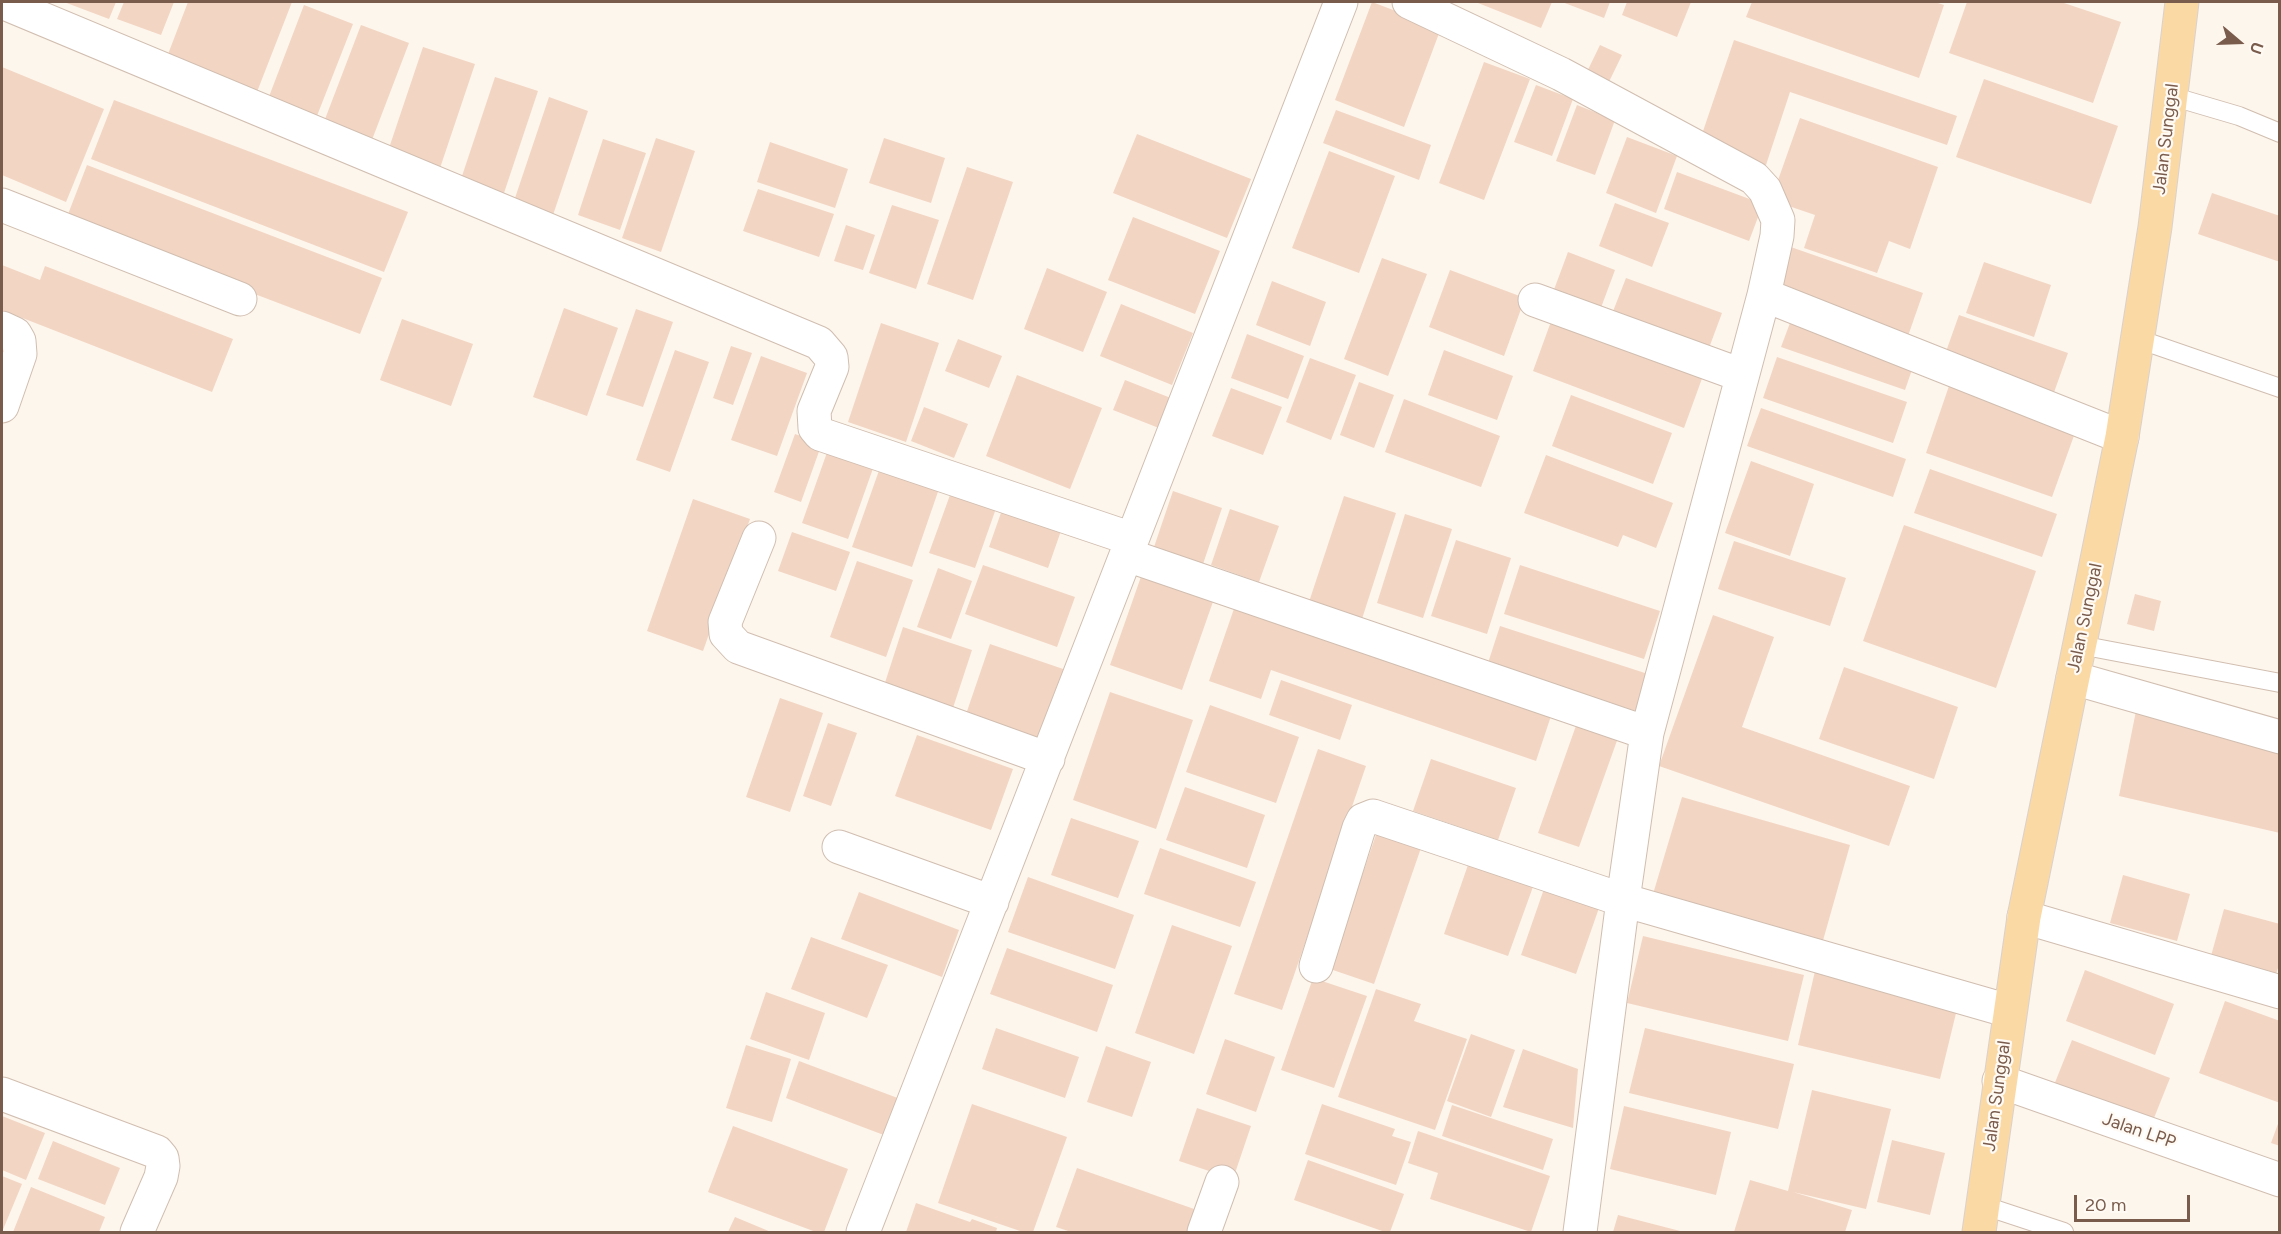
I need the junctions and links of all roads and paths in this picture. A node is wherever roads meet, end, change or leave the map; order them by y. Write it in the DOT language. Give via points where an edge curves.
graph roads {
  1 [pos="2,2"];
  2 [pos="1341,2"];
  3 [pos="1409,2"];
  4 [pos="2182,2"];
  5 [pos="2171,96"];
  6 [pos="2280,133"];
  7 [pos="2,205"];
  8 [pos="1764,295"];
  9 [pos="240,299"];
  10 [pos="1536,300"];
  11 [pos="2,328"];
  12 [pos="2138,339"];
  13 [pos="1741,375"];
  14 [pos="2280,388"];
  15 [pos="2,406"];
  16 [pos="2122,437"];
  17 [pos="759,538"];
  18 [pos="1130,547"];
  19 [pos="2080,645"];
  20 [pos="2073,678"];
  21 [pos="2280,683"];
  22 [pos="1647,733"];
  23 [pos="2280,737"];
  24 [pos="1048,759"];
  25 [pos="839,847"];
  26 [pos="1623,900"];
  27 [pos="992,902"];
  28 [pos="2024,917"];
  29 [pos="1316,966"];
  30 [pos="2280,992"];
  31 [pos="2009,1011"];
  32 [pos="1999,1081"];
  33 [pos="2,1094"];
  34 [pos="2280,1180"];
  35 [pos="1222,1182"];
  36 [pos="1980,1219"];
  37 [pos="137,1233"];
  38 [pos="863,1233"];
  39 [pos="1204,1233"];
  40 [pos="1580,1233"];
  41 [pos="2064,1233"];
  1 -- 18 [label="street" via="819,343 831,357 832,367 814,411 815,428 820,434"];
  2 -- 18 [label="street"];
  3 -- 8 [label="street" via="1561,74 1754,178 1765,190 1778,220"];
  4 -- 5 [label="main road, Jalan Sunggal"];
  5 -- 6 [label="lane"];
  5 -- 12 [label="main road, Jalan Sunggal"];
  7 -- 9 [label="street"];
  8 -- 13 [label="street"];
  8 -- 16 [label="street"];
  10 -- 13 [label="street"];
  11 -- 15 [label="street" via="15,334 20,354"];
  12 -- 14 [label="lane"];
  12 -- 16 [label="main road, Jalan Sunggal"];
  13 -- 22 [label="street"];
  16 -- 19 [label="main road, Jalan Sunggal"];
  17 -- 24 [label="street" via="725,622 726,634 738,647"];
  18 -- 22 [label="street"];
  18 -- 24 [label="street"];
  19 -- 20 [label="main road, Jalan Sunggal"];
  19 -- 21 [label="lane"];
  20 -- 23 [label="street"];
  20 -- 28 [label="main road, Jalan Sunggal"];
  22 -- 26 [label="street"];
  24 -- 27 [label="street"];
  25 -- 27 [label="street"];
  26 -- 29 [label="street" via="1373,816 1363,820 1359,828"];
  26 -- 31 [label="street"];
  26 -- 40 [label="street"];
  27 -- 38 [label="street"];
  28 -- 30 [label="street"];
  28 -- 31 [label="main road, Jalan Sunggal"];
  31 -- 32 [label="main road, Jalan Sunggal"];
  32 -- 34 [label="street, Jalan LPP"];
  32 -- 36 [label="main road, Jalan Sunggal"];
  33 -- 37 [label="street" via="157,1152 162,1158 161,1177"];
  35 -- 39 [label="street"];
  36 -- 41 [label="lane"];
}
